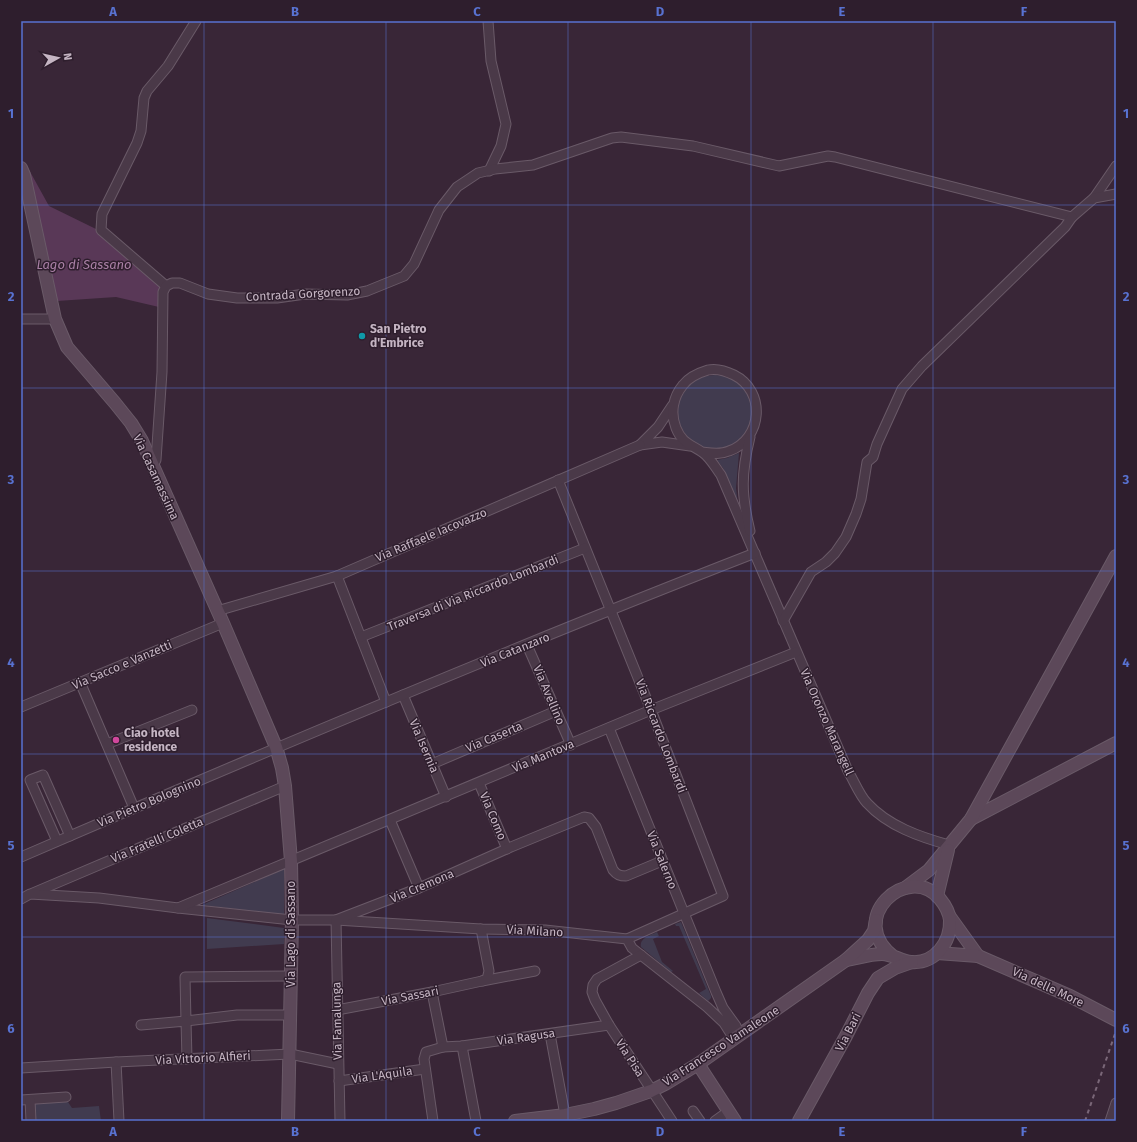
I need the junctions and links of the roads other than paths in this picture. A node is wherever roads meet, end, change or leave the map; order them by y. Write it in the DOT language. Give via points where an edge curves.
graph roads {
  1 [pos="196,21"];
  2 [pos="488,21"];
  3 [pos="1116,166"];
  4 [pos="492,170"];
  5 [pos="23,171"];
  6 [pos="1116,194"];
  7 [pos="1094,198"];
  8 [pos="1072,217"];
  9 [pos="166,286"];
  10 [pos="21,319"];
  11 [pos="55,319"];
  12 [pos="673,405"];
  13 [pos="750,435"];
  14 [pos="640,445"];
  15 [pos="690,446"];
  16 [pos="702,452"];
  17 [pos="152,468"];
  18 [pos="558,480"];
  19 [pos="585,548"];
  20 [pos="755,553"];
  21 [pos="1116,556"];
  22 [pos="337,576"];
  23 [pos="610,610"];
  24 [pos="217,611"];
  25 [pos="783,621"];
  26 [pos="223,623"];
  27 [pos="361,638"];
  28 [pos="527,645"];
  29 [pos="796,652"];
  30 [pos="80,682"];
  31 [pos="403,696"];
  32 [pos="386,702"];
  33 [pos="21,707"];
  34 [pos="192,710"];
  35 [pos="651,710"];
  36 [pos="556,711"];
  37 [pos="609,728"];
  38 [pos="1116,743"];
  39 [pos="107,744"];
  40 [pos="571,744"];
  41 [pos="276,747"];
  42 [pos="432,764"];
  43 [pos="479,783"];
  44 [pos="285,786"];
  45 [pos="446,797"];
  46 [pos="134,808"];
  47 [pos="971,819"];
  48 [pos="390,820"];
  49 [pos="70,836"];
  50 [pos="57,841"];
  51 [pos="949,845"];
  52 [pos="507,849"];
  53 [pos="21,857"];
  54 [pos="291,860"];
  55 [pos="662,861"];
  56 [pos="419,888"];
  57 [pos="905,888"];
  58 [pos="30,894"];
  59 [pos="937,896"];
  60 [pos="21,899"];
  61 [pos="178,908"];
  62 [pos="683,913"];
  63 [pos="950,917"];
  64 [pos="292,920"];
  65 [pos="336,920"];
  66 [pos="876,920"];
  67 [pos="481,929"];
  68 [pos="626,939"];
  69 [pos="937,953"];
  70 [pos="641,955"];
  71 [pos="978,956"];
  72 [pos="894,957"];
  73 [pos="846,960"];
  74 [pos="913,962"];
  75 [pos="535,971"];
  76 [pos="291,976"];
  77 [pos="482,981"];
  78 [pos="432,992"];
  79 [pos="716,992"];
  80 [pos="707,1007"];
  81 [pos="337,1010"];
  82 [pos="291,1014"];
  83 [pos="186,1020"];
  84 [pos="1116,1020"];
  85 [pos="141,1025"];
  86 [pos="609,1025"];
  87 [pos="550,1034"];
  88 [pos="740,1035"];
  89 [pos="462,1046"];
  90 [pos="443,1047"];
  91 [pos="290,1054"];
  92 [pos="187,1059"];
  93 [pos="116,1062"];
  94 [pos="338,1064"];
  95 [pos="698,1064"];
  96 [pos="21,1068"];
  97 [pos="425,1069"];
  98 [pos="339,1081"];
  99 [pos="651,1091"];
  100 [pos="66,1097"];
  101 [pos="26,1100"];
  102 [pos="1116,1103"];
  103 [pos="693,1111"];
  104 [pos="732,1116"];
  105 [pos="558,1117"];
  106 [pos="670,1120"];
  107 [pos="31,1121"];
  108 [pos="119,1121"];
  109 [pos="288,1121"];
  110 [pos="340,1121"];
  111 [pos="433,1121"];
  112 [pos="476,1121"];
  113 [pos="514,1121"];
  114 [pos="700,1121"];
  115 [pos="715,1121"];
  116 [pos="799,1121"];
  117 [pos="1110,1121"];
  1 -- 9 [label="street" via="168,66 147,91 137,144 101,220 101,230"];
  2 -- 4 [label="street" via="491,61 506,124"];
  3 -- 7 [label="street"];
  4 -- 8 [label="street, Contrada Gorgorenzo" via="533,165 621,137 693,146 779,166 828,156 835,157"];
  4 -- 9 [label="street, Contrada Gorgorenzo" via="478,173 457,187 439,210 414,264 404,276 367,291 347,295 306,294 277,298 238,298 208,294 180,282"];
  5 -- 11 [label="main road, Via Casamassima"];
  6 -- 7 [label="street"];
  7 -- 8 [label="street"];
  8 -- 25 [label="street" via="1065,227 922,366 902,389 876,444 873,457 868,462 861,499 846,537 835,553 811,572"];
  9 -- 17 [label="street" via="163,292 162,372 156,460"];
  10 -- 11 [label="street"];
  11 -- 17 [label="main road, Via Casamassima" via="67,347 130,423 142,442"];
  12 -- 13 [label="street" via="678,391 687,380 699,372 713,369 727,371 749,386 754,397 756,420"];
  12 -- 14 [label="street" via="658,428"];
  12 -- 15 [label="street" via="676,428"];
  13 -- 16 [label="street" via="741,445 729,452"];
  13 -- 20 [label="street" via="742,484"];
  14 -- 15 [label="street" via="662,442"];
  14 -- 18 [label="street, Via Raffaele Iacovazzo"];
  15 -- 16 [label="street"];
  16 -- 20 [label="street" via="721,475"];
  17 -- 24 [label="main road, Via Casamassima"];
  18 -- 19 [label="street, Via Riccardo Lombardi"];
  18 -- 22 [label="street, Via Raffaele Iacovazzo"];
  19 -- 23 [label="street, Via Riccardo Lombardi"];
  19 -- 27 [label="street, Traversa di Via Riccardo Lombardi"];
  20 -- 23 [label="street, Via Catanzaro"];
  20 -- 25 [label="street, Via Oronzo Marangell"];
  21 -- 47 [label="main road"];
  22 -- 24 [label="street, Via Raffaele Iacovazzo"];
  22 -- 27 [label="street"];
  23 -- 28 [label="street, Via Catanzaro"];
  23 -- 35 [label="street, Via Riccardo Lombardi"];
  24 -- 26 [label="main road, Via Casamassima"];
  25 -- 29 [label="street, Via Oronzo Marangell"];
  26 -- 30 [label="street, Via Sacco e Vanzetti"];
  26 -- 41 [label="main road, Via Casamassima"];
  27 -- 32 [label="street"];
  28 -- 31 [label="street, Via Catanzaro"];
  28 -- 36 [label="street, Via Avellino"];
  29 -- 35 [label="street, Via Mantova"];
  29 -- 51 [label="street, Via Oronzo Marangell" via="848,771 866,803 892,824"];
  30 -- 33 [label="street, Via Sacco e Vanzetti"];
  30 -- 39 [label="street"];
  31 -- 32 [label="street, Via Catanzaro"];
  31 -- 42 [label="street, Via Isernia"];
  32 -- 41 [label="street, Via Catanzaro"];
  34 -- 39 [label="street"];
  35 -- 37 [label="street, Via Mantova"];
  35 -- 62 [label="street, Via Riccardo Lombardi" via="722,896"];
  36 -- 40 [label="street, Via Avellino"];
  36 -- 42 [label="street, Via Caserta"];
  37 -- 40 [label="street, Via Mantova"];
  37 -- 55 [label="street, Via Salerno"];
  38 -- 47 [label="main road"];
  39 -- 46 [label="street"];
  40 -- 43 [label="street, Via Mantova"];
  41 -- 44 [label="main road, Via Lago di Sassano"];
  41 -- 46 [label="street, Via Pietro Bolognino"];
  42 -- 45 [label="street, Via Isernia"];
  43 -- 45 [label="street, Via Mantova"];
  43 -- 52 [label="street, Via Como"];
  44 -- 54 [label="main road, Via Lago di Sassano"];
  44 -- 58 [label="street, Via Fratelli Coletta"];
  45 -- 48 [label="street, Via Mantova"];
  46 -- 49 [label="street, Via Pietro Bolognino"];
  47 -- 51 [label="main road"];
  48 -- 54 [label="street, Via Mantova"];
  48 -- 56 [label="street"];
  49 -- 50 [label="street, Via Pietro Bolognino"];
  49 -- 50 [label="street" via="44,775 30,780"];
  50 -- 53 [label="street, Via Pietro Bolognino"];
  51 -- 57 [label="main road" via="929,870"];
  51 -- 59 [label="main road"];
  52 -- 55 [label="street, Via Cremona" via="589,818 596,827 616,874 626,876"];
  52 -- 56 [label="street, Via Cremona"];
  54 -- 61 [label="street, Via Mantova"];
  54 -- 64 [label="main road, Via Lago di Sassano"];
  55 -- 62 [label="street, Via Salerno"];
  56 -- 65 [label="street, Via Cremona"];
  57 -- 59 [label="main road" via="922,888"];
  57 -- 66 [label="main road" via="885,899"];
  58 -- 60 [label="street, Via Fratelli Coletta"];
  58 -- 61 [label="street, Via Milano" via="99,898"];
  59 -- 63 [label="main road"];
  61 -- 64 [label="street, Via Milano"];
  62 -- 68 [label="street, Via Riccardo Lombardi"];
  62 -- 79 [label="street, Via Salerno"];
  63 -- 69 [label="main road" via="948,937"];
  63 -- 71 [label="main road"];
  64 -- 65 [label="street, Via Milano"];
  64 -- 76 [label="main road, Via Lago di Sassano"];
  65 -- 67 [label="street, Via Milano"];
  65 -- 81 [label="street, Via Famalunga"];
  66 -- 72 [label="main road" via="876,932 880,943"];
  66 -- 73 [label="main road, Via Francesco Vamaleone" via="874,931 868,940"];
  67 -- 68 [label="street, Via Milano" via="545,930"];
  67 -- 77 [label="street" via="489,971 486,979"];
  68 -- 70 [label="street"];
  69 -- 71 [label="main road"];
  69 -- 74 [label="main road" via="926,960"];
  70 -- 80 [label="street"];
  70 -- 86 [label="street, Via Pisa" via="597,980 593,985 592,992"];
  71 -- 84 [label="main road, Via delle More" via="1070,996"];
  72 -- 73 [label="main road" via="884,954"];
  72 -- 74 [label="main road"];
  73 -- 88 [label="main road, Via Francesco Vamaleone"];
  74 -- 116 [label="main road, Via Bari" via="895,968 878,978"];
  75 -- 77 [label="street, Via Sassari"];
  76 -- 82 [label="main road, Via Lago di Sassano"];
  76 -- 83 [label="street" via="185,977"];
  77 -- 78 [label="street, Via Sassari"];
  78 -- 81 [label="street, Via Sassari"];
  78 -- 90 [label="street"];
  79 -- 80 [label="street" via="715,999"];
  79 -- 88 [label="street, Via Salerno"];
  80 -- 88 [label="street" via="724,1023 731,1034"];
  81 -- 94 [label="street, Via Famalunga"];
  82 -- 83 [label="street" via="237,1015"];
  82 -- 91 [label="main road, Via Lago di Sassano"];
  83 -- 85 [label="street"];
  83 -- 92 [label="street"];
  86 -- 87 [label="street, Via Ragusa"];
  86 -- 99 [label="street, Via Pisa"];
  87 -- 89 [label="street, Via Ragusa"];
  87 -- 105 [label="street"];
  88 -- 95 [label="main road, Via Francesco Vamaleone"];
  89 -- 90 [label="street, Via Ragusa"];
  89 -- 112 [label="street"];
  90 -- 97 [label="street, Via Ragusa" via="426,1052"];
  91 -- 92 [label="street, Via Vittorio Alfieri"];
  91 -- 94 [label="street, Via Vittorio Alfieri"];
  91 -- 109 [label="main road, Via Lago di Sassano"];
  92 -- 93 [label="street, Via Vittorio Alfieri"];
  93 -- 96 [label="street, Via Vittorio Alfieri"];
  93 -- 108 [label="street"];
  94 -- 98 [label="street, Via Famalunga"];
  95 -- 99 [label="main road, Via Francesco Vamaleone"];
  95 -- 104 [label="main road"];
  97 -- 98 [label="street, Via L'Aquila"];
  97 -- 111 [label="street"];
  98 -- 110 [label="street, Via Famalunga"];
  99 -- 105 [label="main road, Via Francesco Vamaleone" via="616,1103"];
  99 -- 106 [label="street, Via Pisa"];
  100 -- 101 [label="street"];
  101 -- 107 [label="street"];
  102 -- 117 [label="street"];
  103 -- 114 [label="street"];
  104 -- 115 [label="street"];
  105 -- 113 [label="main road, Via Francesco Vamaleone"];
}
